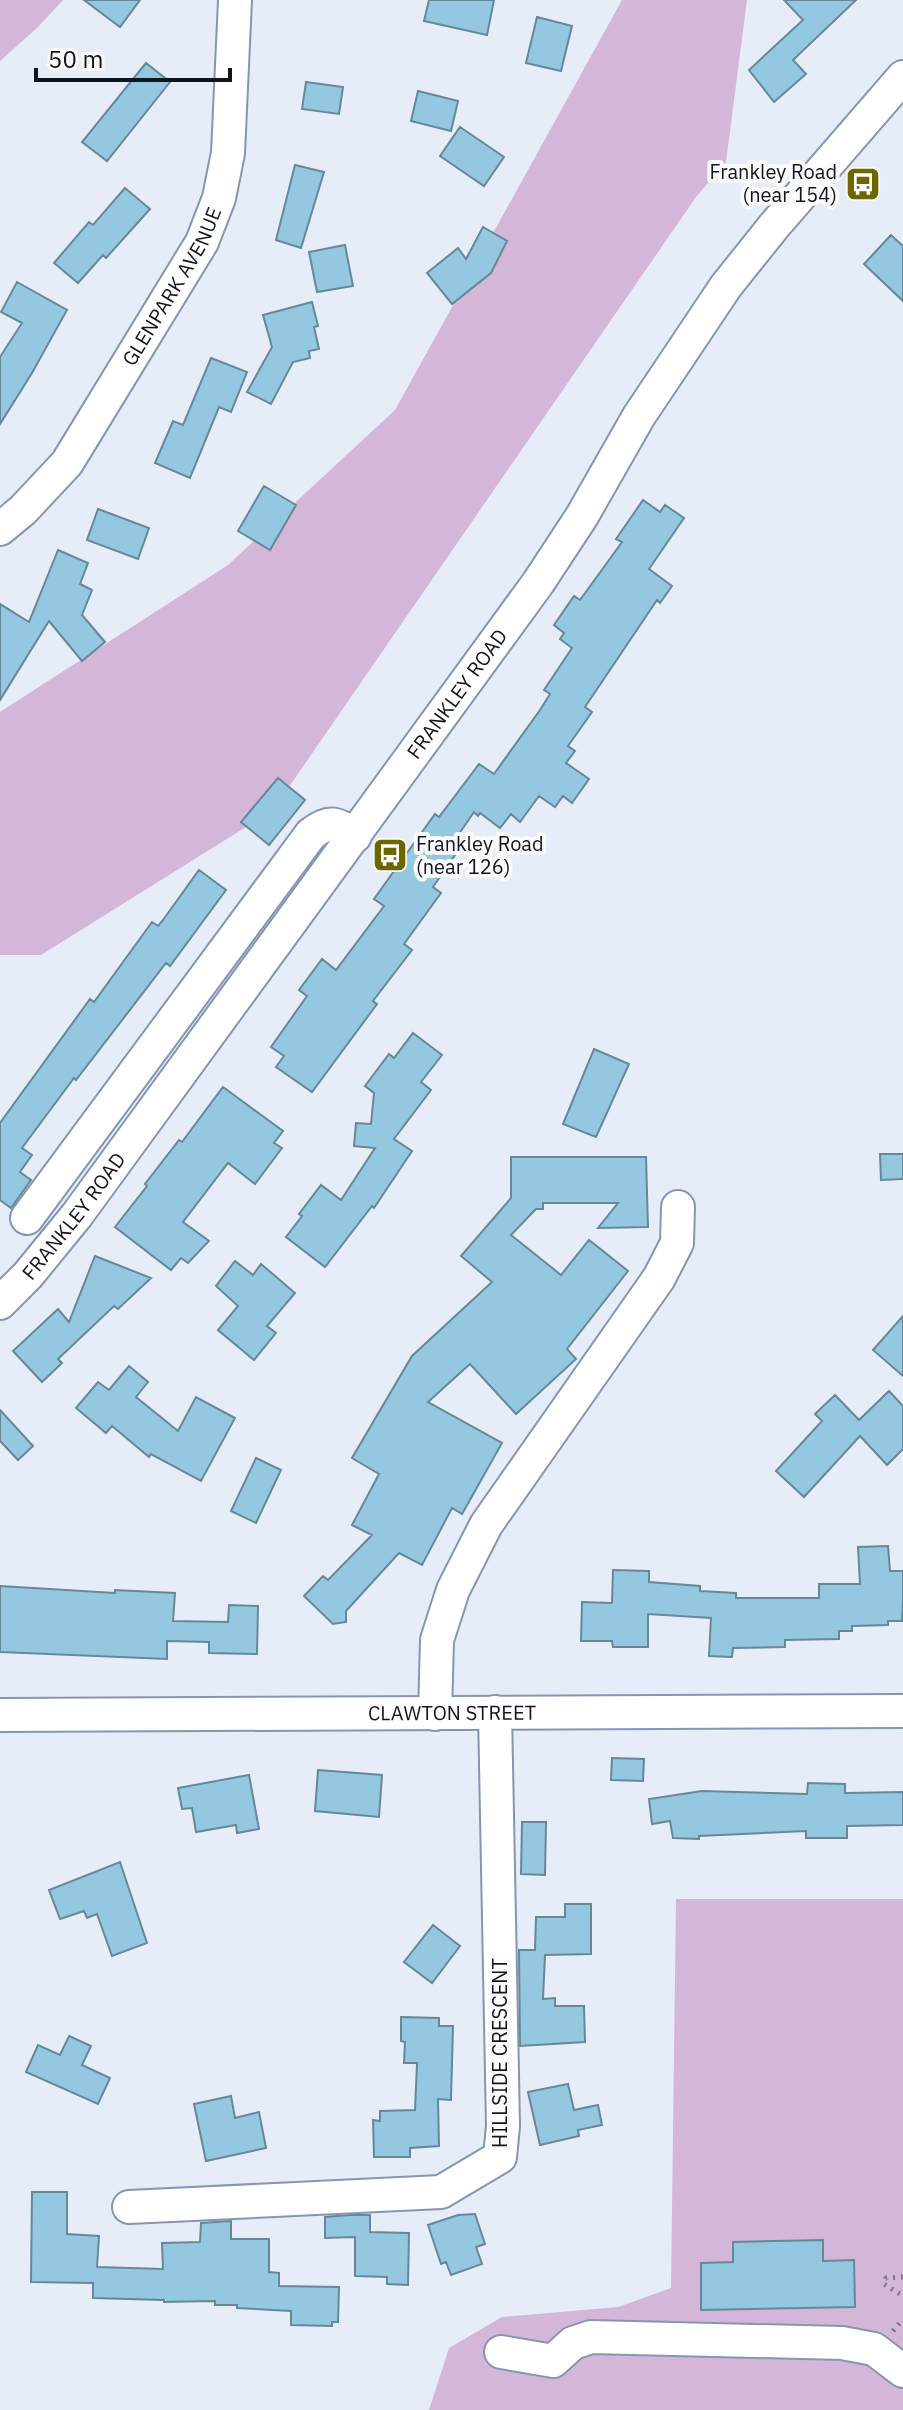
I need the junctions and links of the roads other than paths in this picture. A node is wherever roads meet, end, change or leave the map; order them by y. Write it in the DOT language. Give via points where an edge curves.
graph roads {
  1 [pos="235,0"];
  2 [pos="903,77"];
  3 [pos="0,529"];
  4 [pos="355,836"];
  5 [pos="678,1207"];
  6 [pos="27,1218"];
  7 [pos="0,1303"];
  8 [pos="903,1711"];
  9 [pos="495,1712"];
  10 [pos="435,1714"];
  11 [pos="0,1715"];
  12 [pos="129,2207"];
  13 [pos="501,2352"];
  14 [pos="903,2371"];
  1 -- 3 [label="street, GLENPARK AVENUE" via="228,153 202,242 67,463"];
  2 -- 4 [label="street, FRANKLEY ROAD" via="726,286 538,583"];
  4 -- 6 [label="street" via="338,824 324,824 311,834"];
  4 -- 7 [label="street, FRANKLEY ROAD" via="77,1215"];
  5 -- 10 [label="street" via="677,1243 659,1278 486,1525 453,1590 437,1640"];
  8 -- 9 [label="street, CLAWTON STREET"];
  9 -- 10 [label="street, CLAWTON STREET"];
  9 -- 12 [label="street, HILLSIDE CRESCENT" via="500,2157 441,2192"];
  10 -- 11 [label="street, CLAWTON STREET"];
  13 -- 14 [label="street" via="553,2361 573,2343 591,2337 842,2343 874,2349"];
}
